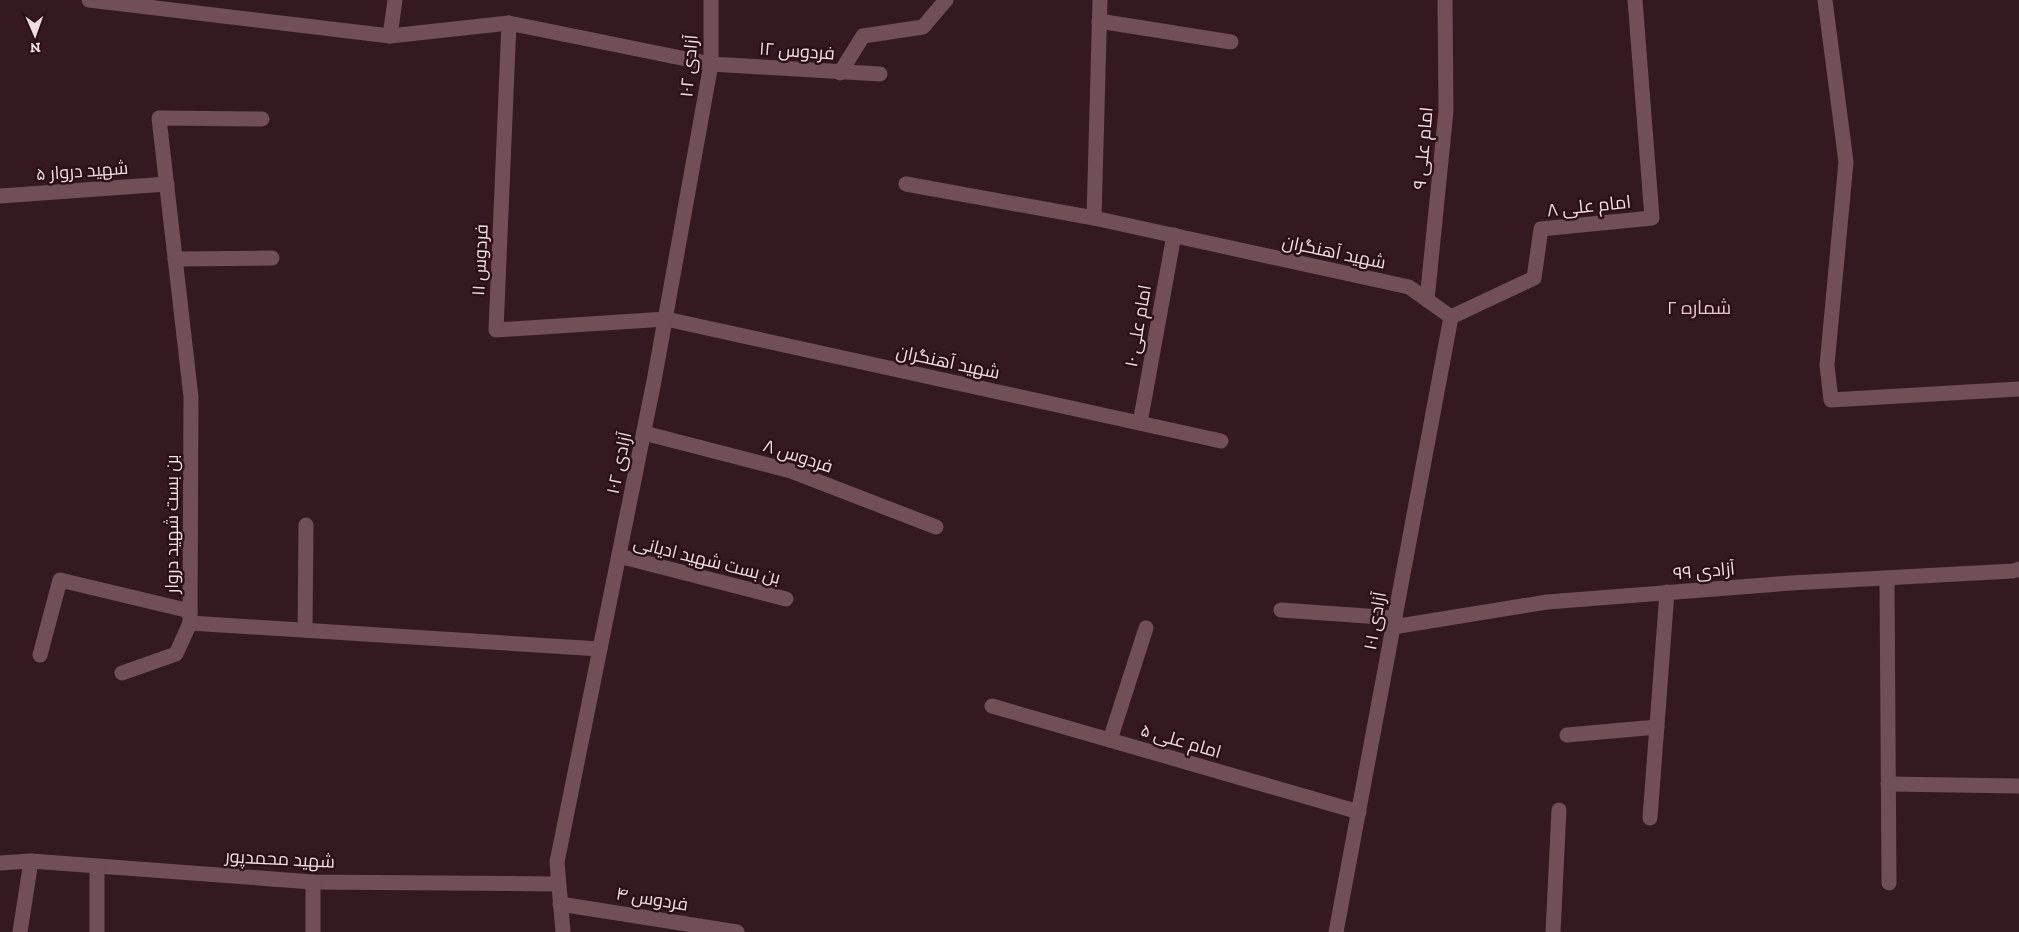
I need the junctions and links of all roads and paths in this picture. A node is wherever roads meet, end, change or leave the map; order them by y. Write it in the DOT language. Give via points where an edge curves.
graph roads {
  1 [pos="89,0"];
  2 [pos="394,0"];
  3 [pos="711,0"];
  4 [pos="946,0"];
  5 [pos="1100,0"];
  6 [pos="1445,0"];
  7 [pos="1635,0"];
  8 [pos="1825,0"];
  9 [pos="1099,22"];
  10 [pos="509,23"];
  11 [pos="390,36"];
  12 [pos="1231,42"];
  13 [pos="712,64"];
  14 [pos="840,73"];
  15 [pos="880,74"];
  16 [pos="262,119"];
  17 [pos="167,184"];
  18 [pos="906,184"];
  19 [pos="0,196"];
  20 [pos="1094,218"];
  21 [pos="1174,235"];
  22 [pos="272,258"];
  23 [pos="175,260"];
  24 [pos="1427,300"];
  25 [pos="1451,316"];
  26 [pos="666,318"];
  27 [pos="2019,389"];
  28 [pos="1140,423"];
  29 [pos="644,433"];
  30 [pos="1221,441"];
  31 [pos="306,525"];
  32 [pos="936,527"];
  33 [pos="619,556"];
  34 [pos="2019,569"];
  35 [pos="1887,578"];
  36 [pos="1667,592"];
  37 [pos="786,599"];
  38 [pos="1281,610"];
  39 [pos="190,617"];
  40 [pos="1394,623"];
  41 [pos="1146,628"];
  42 [pos="305,630"];
  43 [pos="600,648"];
  44 [pos="40,655"];
  45 [pos="122,673"];
  46 [pos="992,706"];
  47 [pos="1657,728"];
  48 [pos="1567,735"];
  49 [pos="1110,740"];
  50 [pos="1888,784"];
  51 [pos="2019,786"];
  52 [pos="1559,810"];
  53 [pos="1359,812"];
  54 [pos="1650,818"];
  55 [pos="31,861"];
  56 [pos="0,863"];
  57 [pos="97,866"];
  58 [pos="313,882"];
  59 [pos="1889,883"];
  60 [pos="558,884"];
  61 [pos="560,904"];
  62 [pos="20,932"];
  63 [pos="97,932"];
  64 [pos="313,932"];
  65 [pos="562,932"];
  66 [pos="737,932"];
  67 [pos="1336,932"];
  68 [pos="1553,932"];
  1 -- 11 [label="street, فردوس ۱۲"];
  2 -- 11 [label="street"];
  3 -- 13 [label="street, آزادی ۱۰۲"];
  4 -- 14 [label="street" via="923,27 863,36"];
  5 -- 9 [label="street"];
  6 -- 24 [label="street, امام علی ۹" via="1446,111"];
  7 -- 25 [label="street, امام علی ۸" via="1652,218 1541,229 1534,278"];
  8 -- 27 [label="street" via="1846,162 1827,365 1831,400"];
  9 -- 12 [label="street"];
  9 -- 20 [label="street"];
  10 -- 11 [label="street, فردوس ۱۲"];
  10 -- 13 [label="street, فردوس ۱۲"];
  10 -- 26 [label="street, فردوس ۱۱" via="496,330"];
  13 -- 14 [label="street, فردوس ۱۲"];
  13 -- 26 [label="street, آزادی ۱۰۲"];
  14 -- 15 [label="street, فردوس ۱۲"];
  16 -- 17 [label="street, بن بست شهید دروار" via="159,118"];
  17 -- 19 [label="street, شهید دروار ۵"];
  17 -- 23 [label="street, بن بست شهید دروار"];
  18 -- 20 [label="street, شهید آهنگران"];
  20 -- 21 [label="street, شهید آهنگران"];
  21 -- 24 [label="street, شهید آهنگران" via="1409,288"];
  21 -- 28 [label="street, امام علی ۱۰"];
  22 -- 23 [label="street"];
  23 -- 39 [label="street, بن بست شهید دروار" via="191,397"];
  24 -- 25 [label="street, شهید آهنگران"];
  25 -- 40 [label="street, آزادی ۱۰۱"];
  26 -- 28 [label="street, شهید آهنگران"];
  26 -- 29 [label="street, آزادی ۱۰۲"];
  28 -- 30 [label="street, شهید آهنگران"];
  29 -- 32 [label="street, فردوس ۸" via="790,471"];
  29 -- 33 [label="street, آزادی ۱۰۲"];
  31 -- 42 [label="street"];
  33 -- 37 [label="street, بن بست شهید ادیانی"];
  33 -- 43 [label="street, آزادی ۱۰۲"];
  34 -- 35 [label="street, آزادی ٩٩"];
  35 -- 36 [label="street, آزادی ٩٩"];
  35 -- 50 [label="street"];
  36 -- 40 [label="street, آزادی ٩٩" via="1547,602"];
  36 -- 47 [label="street"];
  38 -- 40 [label="street, آزادی ٩٩"];
  39 -- 42 [label="street"];
  39 -- 44 [label="street" via="60,580"];
  39 -- 45 [label="street" via="176,654"];
  40 -- 53 [label="street, آزادی ۱۰۱"];
  41 -- 49 [label="street"];
  42 -- 43 [label="street"];
  43 -- 60 [label="street, آزادی ۱۰۲" via="557,862"];
  46 -- 49 [label="street, امام علی ۵"];
  47 -- 48 [label="street"];
  47 -- 54 [label="street"];
  49 -- 53 [label="street, امام علی ۵"];
  50 -- 51 [label="street"];
  50 -- 59 [label="street"];
  52 -- 68 [label="street"];
  53 -- 67 [label="street, آزادی ۱۰۱"];
  55 -- 56 [label="street, شهید محمدپور"];
  55 -- 57 [label="street, شهید محمدپور"];
  55 -- 62 [label="street"];
  57 -- 58 [label="street, شهید محمدپور"];
  57 -- 63 [label="street"];
  58 -- 60 [label="street, شهید محمدپور"];
  58 -- 64 [label="street"];
  60 -- 61 [label="street, آزادی ۱۰۲"];
  61 -- 65 [label="street, آزادی ۱۰۲"];
  61 -- 66 [label="street, فردوس ۴"];
}
